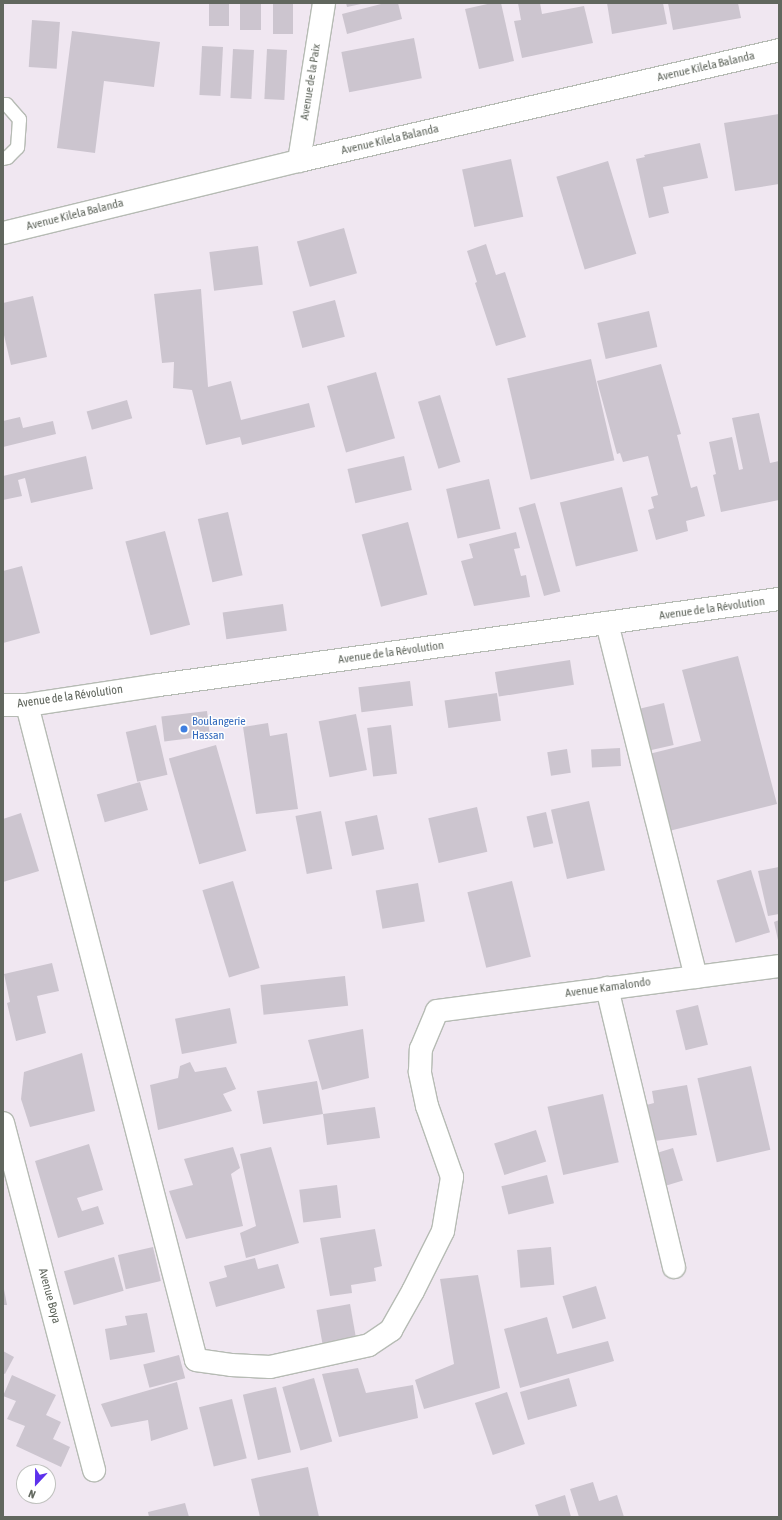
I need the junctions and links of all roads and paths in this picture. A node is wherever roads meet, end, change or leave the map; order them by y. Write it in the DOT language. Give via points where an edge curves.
graph roads {
  1 [pos="324,3"];
  2 [pos="779,50"];
  3 [pos="3,104"];
  4 [pos="3,158"];
  5 [pos="299,161"];
  6 [pos="3,233"];
  7 [pos="779,599"];
  8 [pos="607,623"];
  9 [pos="3,705"];
  10 [pos="27,705"];
  11 [pos="779,966"];
  12 [pos="696,977"];
  13 [pos="607,988"];
  14 [pos="3,1123"];
  15 [pos="674,1267"];
  16 [pos="94,1470"];
  1 -- 5 [label="street, Avenue de la Paix"];
  2 -- 5 [label="street, Avenue Kilela Balanda"];
  3 -- 4 [label="lane" via="6,104 19,119 17,148"];
  5 -- 6 [label="street, Avenue Kilela Balanda"];
  7 -- 8 [label="street, Avenue de la Révolution"];
  8 -- 10 [label="street, Avenue de la Révolution"];
  8 -- 12 [label="street"];
  9 -- 10 [label="street, Avenue de la Révolution"];
  10 -- 13 [label="street, Avenue Kamalondo" via="196,1360 270,1367 369,1344 390,1330 443,1231 452,1177 427,1106 420,1072 422,1048 437,1011"];
  11 -- 12 [label="street, Avenue Kamalondo"];
  12 -- 13 [label="street, Avenue Kamalondo"];
  13 -- 15 [label="street"];
  14 -- 16 [label="street, Avenue Boya"];
}
